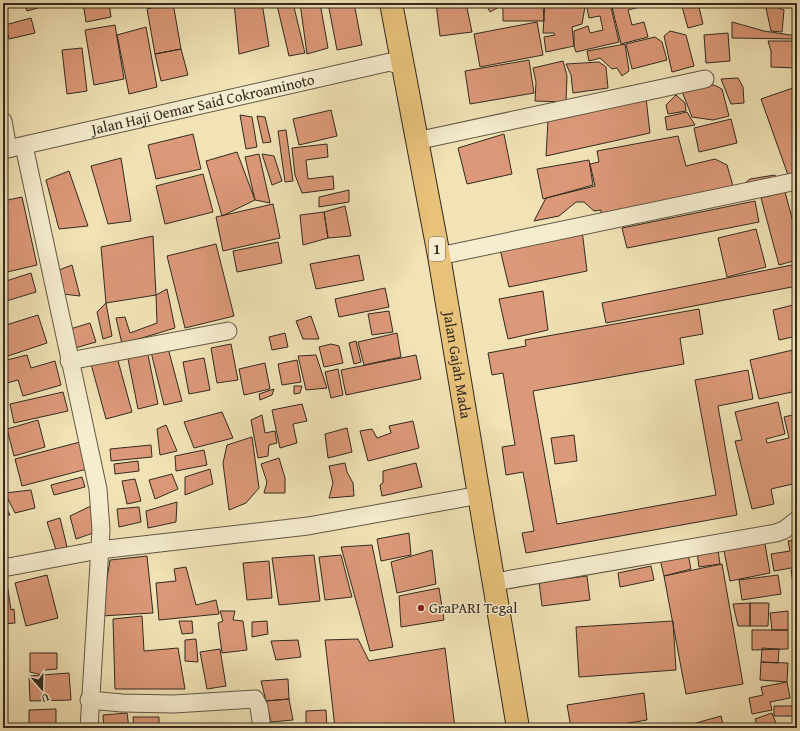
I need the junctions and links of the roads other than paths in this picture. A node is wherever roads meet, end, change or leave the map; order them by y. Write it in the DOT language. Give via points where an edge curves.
graph roads {
  1 [pos="391,3"];
  2 [pos="403,67"];
  3 [pos="705,79"];
  4 [pos="3,121"];
  5 [pos="416,141"];
  6 [pos="12,148"];
  7 [pos="797,181"];
  8 [pos="439,256"];
  9 [pos="228,331"];
  10 [pos="69,361"];
  11 [pos="480,495"];
  12 [pos="797,520"];
  13 [pos="99,550"];
  14 [pos="3,568"];
  15 [pos="495,582"];
  16 [pos="89,700"];
  17 [pos="88,728"];
  18 [pos="262,728"];
  19 [pos="518,728"];
  1 -- 2 [label="highway, Jalan Gajah Mada / 1"];
  2 -- 5 [label="highway, Jalan Gajah Mada / 1"];
  2 -- 6 [label="street, Jalan Haji Oemar Said Cokroaminoto" via="390,62"];
  3 -- 5 [label="street"];
  4 -- 6 [label="street"];
  5 -- 8 [label="highway, Jalan Gajah Mada / 1"];
  6 -- 10 [label="street"];
  7 -- 8 [label="street"];
  8 -- 11 [label="highway, Jalan Gajah Mada / 1"];
  9 -- 10 [label="street"];
  10 -- 13 [label="street" via="98,489 101,530"];
  11 -- 13 [label="street" via="308,526"];
  11 -- 15 [label="highway, Jalan Gajah Mada / 1"];
  12 -- 15 [label="street" via="776,533"];
  13 -- 14 [label="street"];
  13 -- 16 [label="street"];
  15 -- 19 [label="highway, Jalan Gajah Mada / 1"];
  16 -- 17 [label="street"];
  16 -- 18 [label="street" via="174,704 255,699 259,707"];
}
